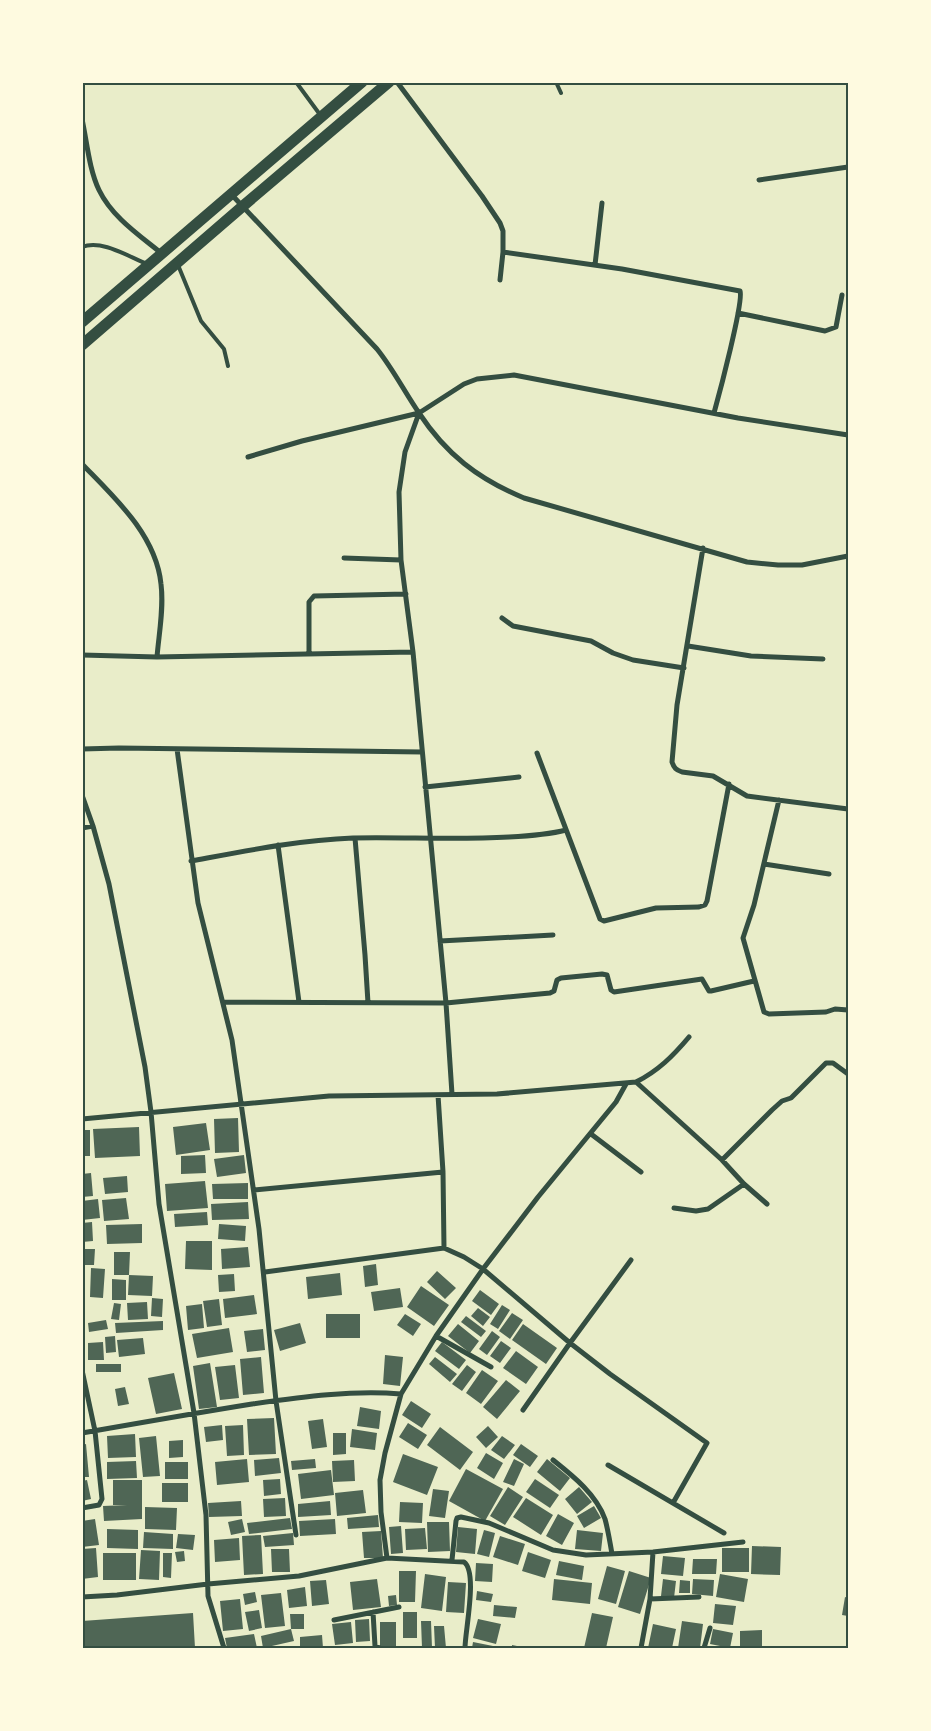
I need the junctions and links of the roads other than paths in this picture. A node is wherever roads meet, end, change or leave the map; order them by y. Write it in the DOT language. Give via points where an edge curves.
graph roads {
  1 [pos="296,82"];
  2 [pos="362,82"];
  3 [pos="389,82"];
  4 [pos="397,82"];
  5 [pos="556,82"];
  6 [pos="561,93"];
  7 [pos="321,116"];
  8 [pos="82,119"];
  9 [pos="848,167"];
  10 [pos="759,180"];
  11 [pos="231,194"];
  12 [pos="602,203"];
  13 [pos="243,206"];
  14 [pos="82,247"];
  15 [pos="504,252"];
  16 [pos="161,254"];
  17 [pos="177,263"];
  18 [pos="149,265"];
  19 [pos="595,265"];
  20 [pos="500,280"];
  21 [pos="842,295"];
  22 [pos="738,313"];
  23 [pos="82,322"];
  24 [pos="82,346"];
  25 [pos="228,366"];
  26 [pos="418,413"];
  27 [pos="714,413"];
  28 [pos="848,435"];
  29 [pos="248,458"];
  30 [pos="82,464"];
  31 [pos="703,548"];
  32 [pos="848,556"];
  33 [pos="344,558"];
  34 [pos="401,560"];
  35 [pos="406,594"];
  36 [pos="502,618"];
  37 [pos="688,646"];
  38 [pos="413,652"];
  39 [pos="309,654"];
  40 [pos="82,655"];
  41 [pos="157,657"];
  42 [pos="824,660"];
  43 [pos="684,668"];
  44 [pos="82,749"];
  45 [pos="177,749"];
  46 [pos="422,752"];
  47 [pos="537,753"];
  48 [pos="519,777"];
  49 [pos="728,784"];
  50 [pos="425,787"];
  51 [pos="82,795"];
  52 [pos="778,800"];
  53 [pos="848,809"];
  54 [pos="93,826"];
  55 [pos="82,828"];
  56 [pos="566,830"];
  57 [pos="355,838"];
  58 [pos="430,839"];
  59 [pos="278,845"];
  60 [pos="191,861"];
  61 [pos="764,864"];
  62 [pos="829,874"];
  63 [pos="553,935"];
  64 [pos="440,942"];
  65 [pos="754,980"];
  66 [pos="223,1002"];
  67 [pos="299,1002"];
  68 [pos="368,1003"];
  69 [pos="446,1003"];
  70 [pos="848,1010"];
  71 [pos="689,1037"];
  72 [pos="848,1074"];
  73 [pos="636,1082"];
  74 [pos="626,1084"];
  75 [pos="452,1094"];
  76 [pos="438,1095"];
  77 [pos="242,1104"];
  78 [pos="151,1112"];
  79 [pos="82,1119"];
  80 [pos="591,1134"];
  81 [pos="722,1160"];
  82 [pos="444,1172"];
  83 [pos="641,1172"];
  84 [pos="744,1184"];
  85 [pos="254,1190"];
  86 [pos="767,1204"];
  87 [pos="674,1208"];
  88 [pos="444,1248"];
  89 [pos="631,1260"];
  90 [pos="483,1269"];
  91 [pos="264,1272"];
  92 [pos="436,1336"];
  93 [pos="570,1343"];
  94 [pos="491,1367"];
  95 [pos="82,1370"];
  96 [pos="401,1394"];
  97 [pos="276,1401"];
  98 [pos="523,1410"];
  99 [pos="194,1413"];
  100 [pos="95,1431"];
  101 [pos="82,1433"];
  102 [pos="553,1460"];
  103 [pos="608,1465"];
  104 [pos="672,1503"];
  105 [pos="82,1508"];
  106 [pos="724,1533"];
  107 [pos="296,1535"];
  108 [pos="743,1542"];
  109 [pos="653,1552"];
  110 [pos="612,1554"];
  111 [pos="387,1558"];
  112 [pos="452,1560"];
  113 [pos="208,1584"];
  114 [pos="82,1597"];
  115 [pos="699,1597"];
  116 [pos="650,1599"];
  117 [pos="399,1607"];
  118 [pos="373,1612"];
  119 [pos="334,1620"];
  120 [pos="710,1628"];
  121 [pos="224,1648"];
  122 [pos="380,1648"];
  123 [pos="465,1648"];
  124 [pos="642,1648"];
  125 [pos="704,1648"];
  1 -- 7 [label="lane"];
  2 -- 7 [label="highway"];
  3 -- 13 [label="highway"];
  4 -- 15 [label="street" via="500,223"];
  5 -- 6 [label="lane"];
  7 -- 11 [label="highway"];
  8 -- 16 [label="street" via="95,178 103,196 124,222"];
  9 -- 10 [label="street"];
  11 -- 13 [label="street"];
  11 -- 16 [label="highway"];
  12 -- 19 [label="street"];
  13 -- 17 [label="highway"];
  13 -- 26 [label="street" via="377,349"];
  14 -- 18 [label="lane" via="105,247"];
  15 -- 19 [label="street"];
  15 -- 20 [label="street"];
  16 -- 18 [label="highway"];
  17 -- 24 [label="highway"];
  17 -- 25 [label="lane" via="201,321 224,349"];
  18 -- 23 [label="highway"];
  19 -- 22 [label="street" via="738,290 742,294"];
  21 -- 22 [label="street" via="836,327 829,331"];
  22 -- 27 [label="street"];
  26 -- 27 [label="street" via="464,384 477,379 514,375"];
  26 -- 29 [label="street" via="302,441"];
  26 -- 31 [label="street" via="458,460 502,489"];
  26 -- 34 [label="street" via="405,452 399,492"];
  27 -- 28 [label="street"];
  30 -- 41 [label="street" via="129,516 153,550 162,584"];
  31 -- 32 [label="street" via="747,562 778,565 802,565"];
  31 -- 37 [label="street"];
  33 -- 34 [label="street"];
  34 -- 35 [label="street"];
  35 -- 38 [label="street"];
  35 -- 39 [label="street" via="314,596 309,602"];
  36 -- 43 [label="street" via="513,626 583,639 633,660"];
  37 -- 42 [label="street" via="751,656"];
  37 -- 43 [label="street"];
  38 -- 39 [label="street"];
  38 -- 46 [label="street"];
  39 -- 41 [label="street"];
  40 -- 41 [label="street"];
  43 -- 49 [label="street" via="677,706 673,766 678,770 709,775"];
  44 -- 45 [label="street"];
  45 -- 46 [label="street"];
  45 -- 60 [label="street"];
  46 -- 50 [label="street"];
  47 -- 56 [label="street"];
  48 -- 50 [label="street"];
  49 -- 52 [label="street" via="742,794"];
  49 -- 56 [label="street" via="707,901 702,906 656,908 601,921"];
  50 -- 58 [label="street"];
  51 -- 54 [label="street"];
  52 -- 53 [label="street"];
  52 -- 61 [label="street"];
  54 -- 55 [label="street"];
  54 -- 78 [label="street" via="129,980"];
  56 -- 58 [label="street" via="536,836"];
  57 -- 58 [label="street"];
  57 -- 59 [label="street"];
  57 -- 68 [label="street"];
  58 -- 64 [label="street"];
  59 -- 60 [label="street"];
  59 -- 67 [label="street"];
  60 -- 66 [label="street"];
  61 -- 62 [label="street"];
  61 -- 65 [label="street" via="743,938"];
  63 -- 64 [label="street"];
  64 -- 69 [label="street"];
  65 -- 69 [label="street" via="711,992 702,979 614,992 607,975 602,974 561,978 550,994"];
  65 -- 70 [label="street" via="766,1014"];
  66 -- 67 [label="street"];
  66 -- 77 [label="street"];
  67 -- 68 [label="street"];
  68 -- 69 [label="street"];
  69 -- 75 [label="street"];
  71 -- 73 [label="street" via="667,1062"];
  72 -- 81 [label="street" via="826,1062"];
  73 -- 74 [label="street"];
  73 -- 81 [label="street"];
  74 -- 75 [label="street" via="497,1094"];
  74 -- 80 [label="street"];
  75 -- 76 [label="street"];
  76 -- 77 [label="street" via="329,1096"];
  76 -- 82 [label="street"];
  77 -- 78 [label="street"];
  77 -- 85 [label="street"];
  78 -- 79 [label="street"];
  78 -- 99 [label="street" via="162,1222"];
  80 -- 83 [label="street"];
  80 -- 90 [label="street"];
  81 -- 84 [label="street"];
  82 -- 85 [label="street"];
  82 -- 88 [label="street"];
  84 -- 86 [label="street"];
  84 -- 87 [label="street" via="708,1208 696,1211"];
  85 -- 91 [label="street"];
  88 -- 90 [label="street"];
  88 -- 91 [label="street"];
  89 -- 93 [label="street"];
  90 -- 92 [label="street"];
  90 -- 93 [label="street"];
  91 -- 97 [label="street"];
  92 -- 94 [label="street"];
  92 -- 96 [label="street"];
  93 -- 98 [label="street"];
  93 -- 104 [label="street" via="636,1394 708,1443"];
  95 -- 100 [label="street"];
  96 -- 97 [label="street" via="358,1392"];
  96 -- 111 [label="street" via="380,1480"];
  97 -- 99 [label="street"];
  97 -- 107 [label="street"];
  99 -- 100 [label="street"];
  99 -- 113 [label="street" via="206,1515"];
  100 -- 101 [label="street"];
  100 -- 105 [label="street" via="102,1499 99,1505"];
  102 -- 110 [label="street" via="573,1476 598,1504 606,1521"];
  103 -- 104 [label="street"];
  104 -- 106 [label="street"];
  108 -- 109 [label="street"];
  109 -- 110 [label="street"];
  109 -- 116 [label="street"];
  110 -- 112 [label="street" via="586,1555 553,1550 489,1523 461,1517 456,1520"];
  111 -- 112 [label="street"];
  111 -- 113 [label="street" via="298,1576"];
  112 -- 123 [label="street" via="466,1563 469,1570"];
  113 -- 114 [label="street"];
  113 -- 121 [label="street" via="208,1596"];
  115 -- 116 [label="street"];
  116 -- 124 [label="street"];
  117 -- 118 [label="street"];
  118 -- 119 [label="street"];
  118 -- 122 [label="street" via="375,1646"];
  120 -- 125 [label="street"];
}
